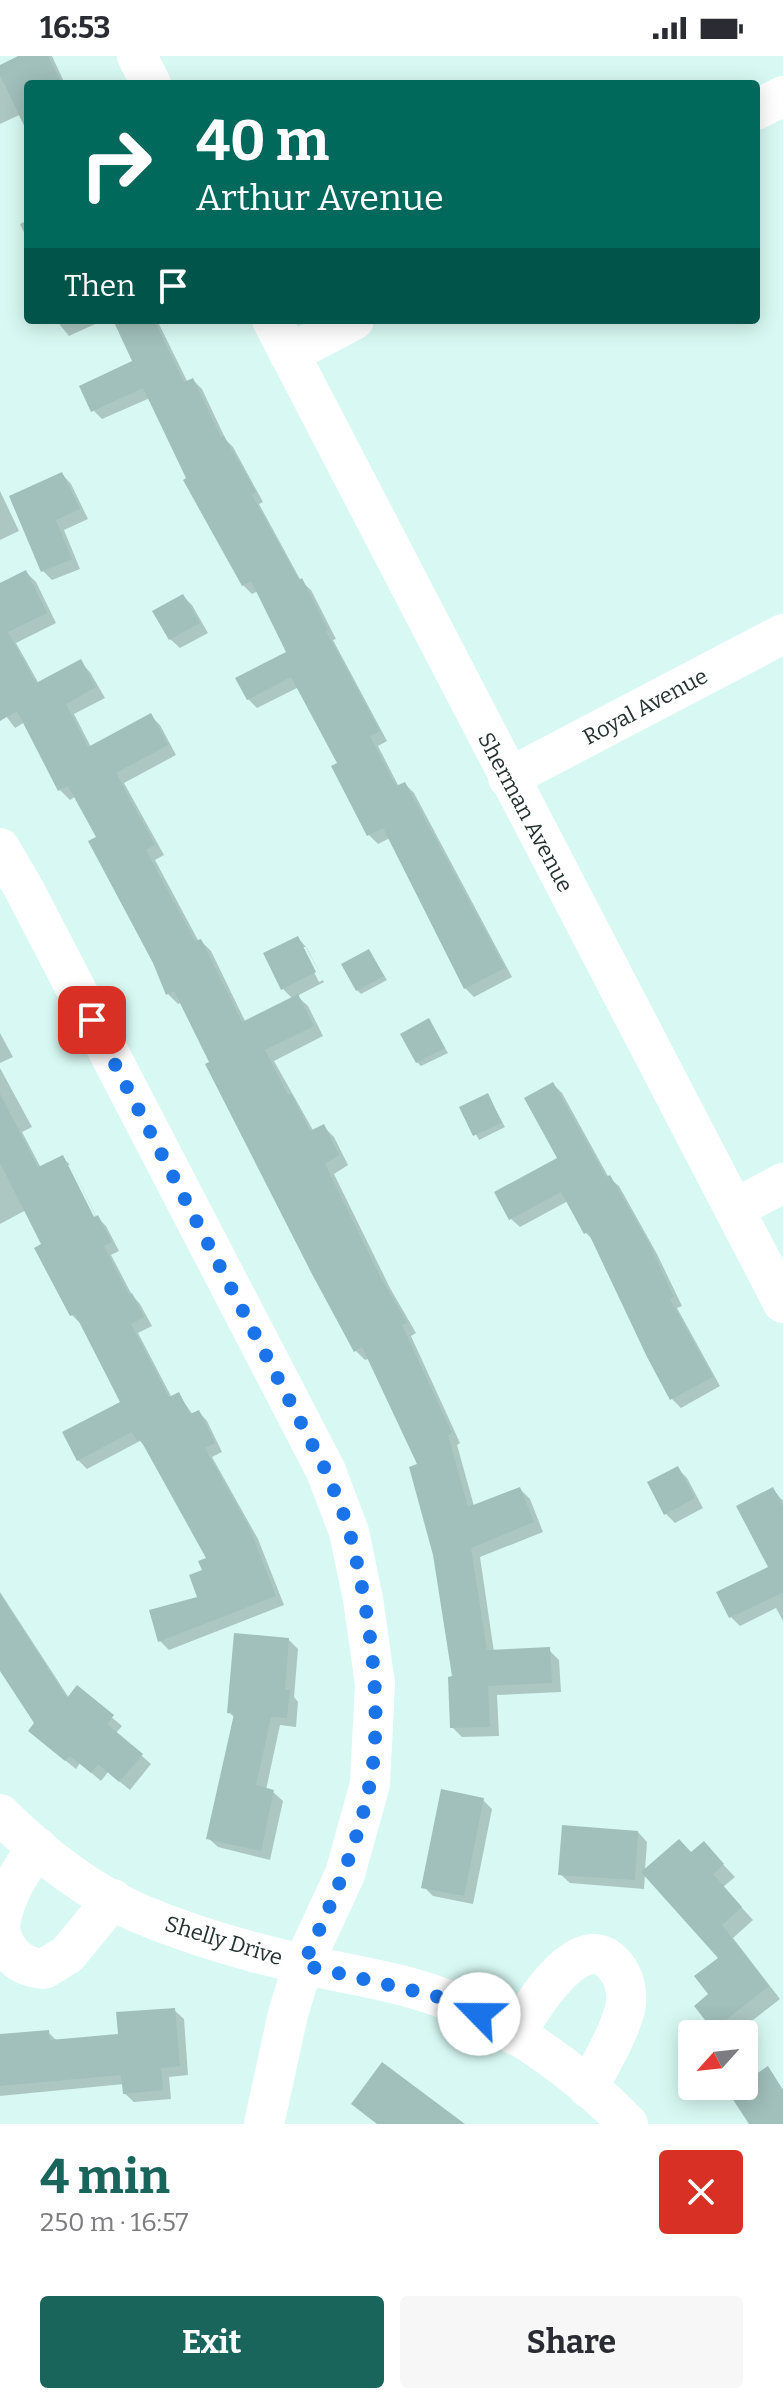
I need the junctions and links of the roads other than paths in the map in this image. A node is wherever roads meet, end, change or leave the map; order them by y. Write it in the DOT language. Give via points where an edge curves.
graph roads {
  1 [pos="137,56"];
  2 [pos="149,80"];
  3 [pos="783,96"];
  4 [pos="760,108"];
  5 [pos="337,324"];
  6 [pos="281,337"];
  7 [pos="783,634"];
  8 [pos="508,778"];
  9 [pos="0,848"];
  10 [pos="783,1183"];
  11 [pos="734,1209"];
  12 [pos="783,1303"];
  13 [pos="0,1814"];
  14 [pos="37,1847"];
  15 [pos="113,1899"];
  16 [pos="0,1927"];
  17 [pos="303,1965"];
  18 [pos="515,2035"];
  19 [pos="588,2088"];
  20 [pos="264,2124"];
  21 [pos="628,2124"];
  1 -- 2 [label="street"];
  3 -- 4 [label="street"];
  5 -- 6 [label="street"];
  6 -- 8 [label="street, Sherman Avenue"];
  7 -- 8 [label="street, Royal Avenue"];
  8 -- 11 [label="street, Sherman Avenue"];
  9 -- 17 [label="street" via="326,1471 349,1532 375,1684 370,1784 345,1874"];
  10 -- 11 [label="street"];
  11 -- 12 [label="street, Sherman Avenue"];
  13 -- 14 [label="street, Shelly Drive"];
  14 -- 15 [label="street, Shelly Drive"];
  14 -- 16 [label="street" via="13,1882"];
  15 -- 16 [label="street" via="68,1954 44,1969 14,1958"];
  15 -- 17 [label="street, Shelly Drive" via="152,1917"];
  17 -- 18 [label="street, Shelly Drive" via="436,1996"];
  17 -- 20 [label="street" via="277,2053"];
  18 -- 19 [label="street, Shelly Drive"];
  18 -- 19 [label="street" via="558,1974 578,1959 608,1957 626,1989 626,2006"];
  19 -- 21 [label="street, Shelly Drive"];
}
